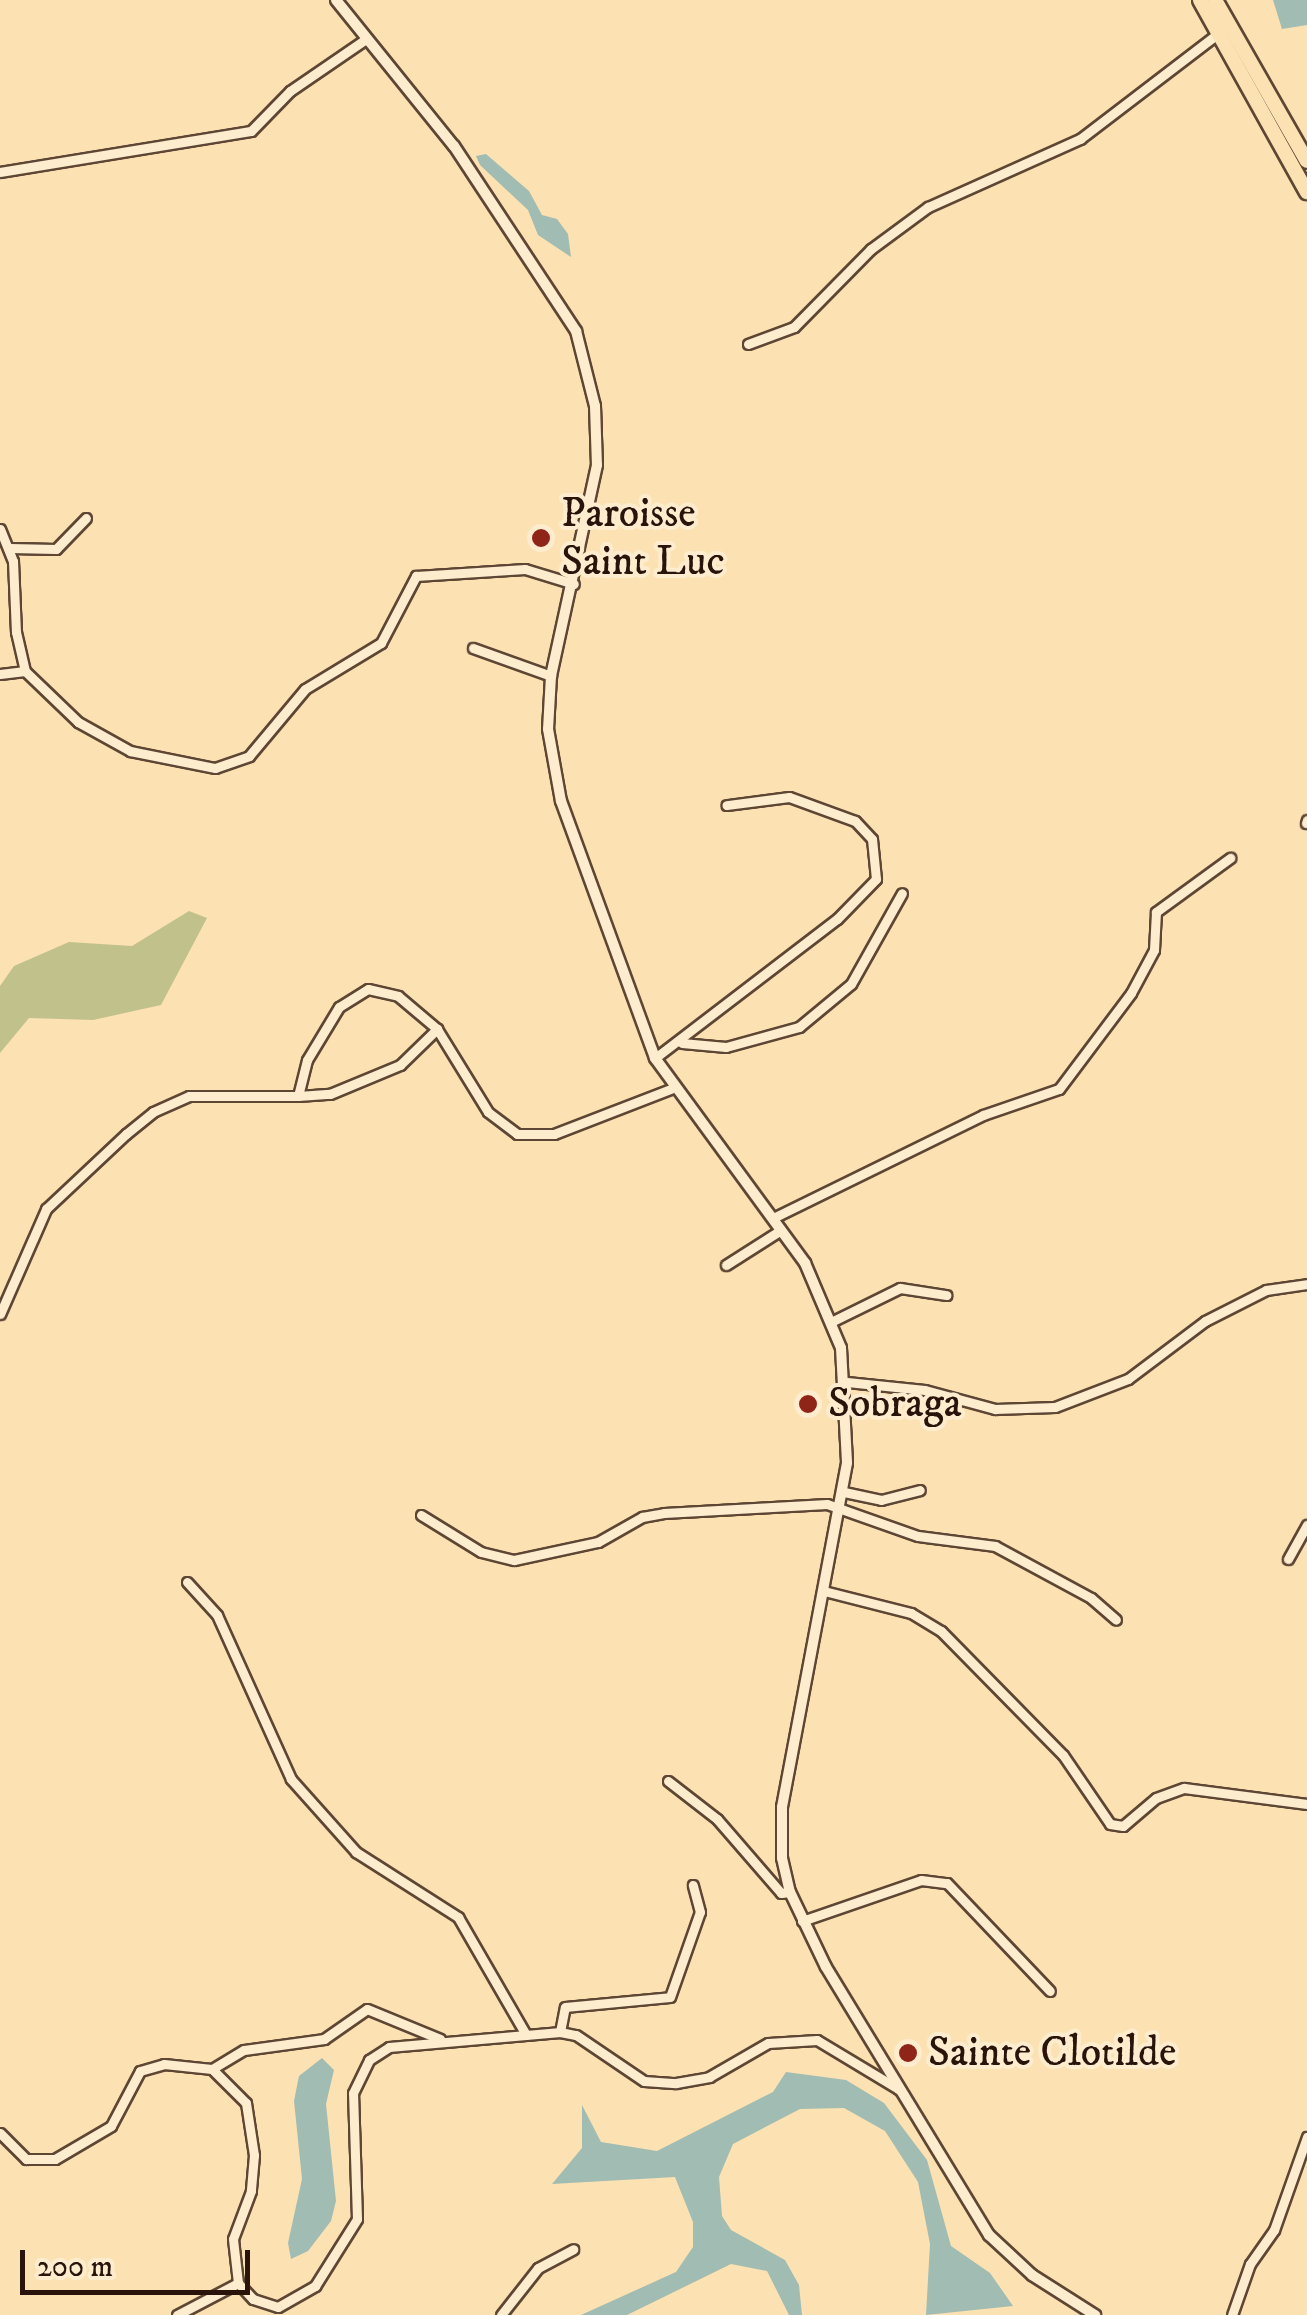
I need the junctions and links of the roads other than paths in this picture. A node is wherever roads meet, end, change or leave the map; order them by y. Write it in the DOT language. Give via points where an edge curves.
graph roads {
  1 [pos="336,0"];
  2 [pos="1200,0"];
  3 [pos="1214,0"];
  4 [pos="1224,28"];
  5 [pos="366,39"];
  6 [pos="1307,161"];
  7 [pos="0,172"];
  8 [pos="1307,192"];
  9 [pos="748,344"];
  10 [pos="86,518"];
  11 [pos="0,529"];
  12 [pos="10,548"];
  13 [pos="574,584"];
  14 [pos="474,648"];
  15 [pos="25,671"];
  16 [pos="0,674"];
  17 [pos="551,676"];
  18 [pos="727,805"];
  19 [pos="1230,858"];
  20 [pos="902,894"];
  21 [pos="438,1029"];
  22 [pos="682,1043"];
  23 [pos="655,1058"];
  24 [pos="673,1088"];
  25 [pos="298,1096"];
  26 [pos="773,1218"];
  27 [pos="781,1230"];
  28 [pos="726,1266"];
  29 [pos="1307,1284"];
  30 [pos="946,1295"];
  31 [pos="0,1314"];
  32 [pos="832,1321"];
  33 [pos="847,1382"];
  34 [pos="920,1490"];
  35 [pos="844,1492"];
  36 [pos="840,1509"];
  37 [pos="421,1515"];
  38 [pos="1307,1525"];
  39 [pos="1288,1560"];
  40 [pos="187,1582"];
  41 [pos="824,1591"];
  42 [pos="1116,1620"];
  43 [pos="668,1781"];
  44 [pos="1307,1804"];
  45 [pos="694,1885"];
  46 [pos="790,1892"];
  47 [pos="802,1921"];
  48 [pos="1050,1992"];
  49 [pos="560,2032"];
  50 [pos="526,2034"];
  51 [pos="442,2039"];
  52 [pos="212,2069"];
  53 [pos="906,2094"];
  54 [pos="0,2133"];
  55 [pos="1307,2138"];
  56 [pos="574,2249"];
  57 [pos="238,2283"];
  58 [pos="177,2315"];
  59 [pos="502,2315"];
  60 [pos="1095,2315"];
  61 [pos="1232,2315"];
  1 -- 5 [label="street"];
  2 -- 4 [label="highway"];
  3 -- 4 [label="highway"];
  4 -- 6 [label="highway"];
  4 -- 8 [label="highway"];
  4 -- 9 [label="street" via="1080,139 928,207 872,250 794,327"];
  5 -- 7 [label="street" via="308,76 251,132"];
  5 -- 13 [label="street" via="454,146 576,331 596,406 597,464"];
  10 -- 12 [label="street" via="56,548"];
  11 -- 12 [label="street"];
  12 -- 15 [label="street"];
  13 -- 15 [label="street" via="525,569 416,576 381,643 305,689 249,756 214,768 130,751 78,722"];
  13 -- 17 [label="street"];
  14 -- 17 [label="street"];
  15 -- 16 [label="street"];
  17 -- 23 [label="street" via="548,729 561,801"];
  18 -- 22 [label="street" via="788,797 856,821 872,839 876,879 838,919"];
  19 -- 26 [label="street" via="1156,912 1154,950 1131,993 1060,1089 983,1115"];
  20 -- 22 [label="street" via="850,984 798,1028 726,1048"];
  21 -- 24 [label="street" via="488,1112 525,1136 566,1130"];
  21 -- 25 [label="street" via="400,1065 330,1094"];
  21 -- 25 [label="street" via="380,988 352,996 308,1060"];
  22 -- 23 [label="street"];
  23 -- 24 [label="street"];
  24 -- 26 [label="street"];
  25 -- 31 [label="street" via="219,1091 153,1112 46,1209"];
  26 -- 27 [label="street"];
  27 -- 28 [label="street"];
  27 -- 32 [label="street"];
  29 -- 33 [label="street" via="1266,1290 1205,1321 1128,1379 1055,1407 996,1409 925,1390"];
  30 -- 32 [label="street" via="900,1288"];
  32 -- 33 [label="street"];
  33 -- 35 [label="street"];
  34 -- 35 [label="street" via="881,1500"];
  35 -- 36 [label="street"];
  36 -- 37 [label="street" via="806,1501 664,1513 642,1517 598,1542 514,1560 481,1552"];
  36 -- 41 [label="street"];
  36 -- 42 [label="street" via="918,1536 995,1546 1091,1598"];
  38 -- 39 [label="street"];
  40 -- 50 [label="street" via="217,1614 291,1778 356,1852 458,1917"];
  41 -- 44 [label="street" via="912,1613 941,1631 1063,1755 1110,1824 1123,1826 1156,1798 1184,1788"];
  41 -- 46 [label="street" via="782,1808"];
  43 -- 46 [label="street" via="717,1819 781,1894"];
  45 -- 49 [label="street" via="700,1912 670,1997 565,2008"];
  46 -- 47 [label="street"];
  47 -- 48 [label="street" via="921,1880 946,1883"];
  47 -- 53 [label="street"];
  49 -- 50 [label="street"];
  49 -- 53 [label="street" via="576,2035 644,2080 676,2083 709,2077 768,2044 817,2040"];
  50 -- 51 [label="street"];
  51 -- 52 [label="street" via="367,2009 324,2039 244,2050"];
  51 -- 57 [label="street" via="389,2047 356,2079 361,2202 350,2234 315,2286 278,2307 254,2299"];
  52 -- 54 [label="street" via="164,2064 140,2071 111,2126 55,2159 26,2159"];
  52 -- 57 [label="street" via="235,2085 250,2121 251,2191 232,2258"];
  53 -- 60 [label="street" via="989,2235 1032,2275"];
  55 -- 61 [label="street" via="1274,2230 1250,2264"];
  56 -- 59 [label="street" via="538,2268"];
  57 -- 58 [label="street"];
}
